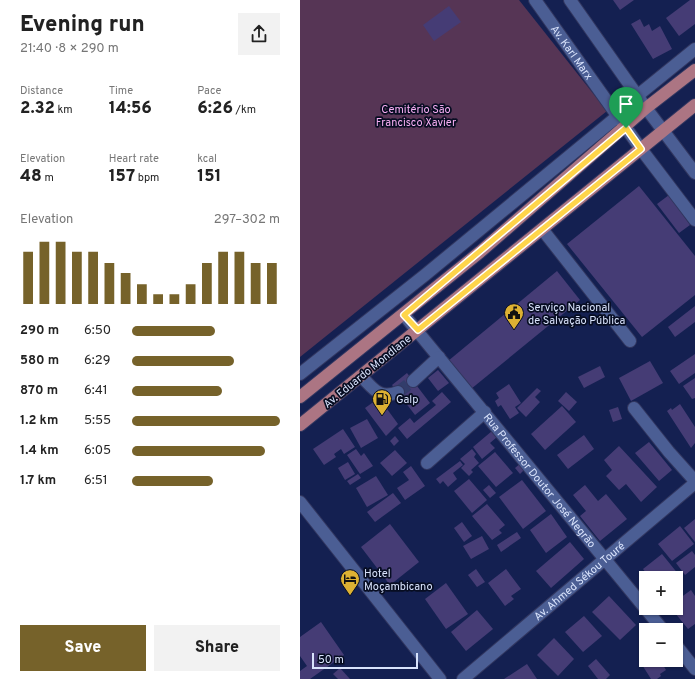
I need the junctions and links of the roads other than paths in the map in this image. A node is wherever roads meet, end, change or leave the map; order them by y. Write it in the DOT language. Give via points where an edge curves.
graph roads {
  1 [pos="535,0"];
  2 [pos="570,0"];
  3 [pos="695,49"];
  4 [pos="695,70"];
  5 [pos="638,96"];
  6 [pos="695,105"];
  7 [pos="646,108"];
  8 [pos="618,116"];
  9 [pos="626,128"];
  10 [pos="663,132"];
  11 [pos="641,149"];
  12 [pos="695,173"];
  13 [pos="695,220"];
  14 [pos="542,230"];
  15 [pos="404,315"];
  16 [pos="418,330"];
  17 [pos="630,341"];
  18 [pos="439,357"];
  19 [pos="300,374"];
  20 [pos="361,376"];
  21 [pos="413,381"];
  22 [pos="398,392"];
  23 [pos="300,398"];
  24 [pos="634,408"];
  25 [pos="485,412"];
  26 [pos="300,425"];
  27 [pos="427,463"];
  28 [pos="695,482"];
  29 [pos="300,502"];
  30 [pos="606,559"];
  31 [pos="658,623"];
  32 [pos="683,654"];
  33 [pos="695,669"];
  34 [pos="440,679"];
  35 [pos="462,679"];
  1 -- 8 [label="street, Av. Karl Marx"];
  2 -- 5 [label="street"];
  3 -- 5 [label="street"];
  4 -- 7 [label="main road, Av. Eduardo Mondlane"];
  5 -- 7 [label="street"];
  5 -- 8 [label="street"];
  6 -- 10 [label="main road, Av. Eduardo Mondlane"];
  7 -- 9 [label="main road, Av. Eduardo Mondlane"];
  7 -- 10 [label="street"];
  8 -- 9 [label="street, Av. Karl Marx"];
  8 -- 19 [label="street"];
  9 -- 11 [label="street, Av. Karl Marx"];
  9 -- 15 [label="main road, Av. Eduardo Mondlane"];
  10 -- 11 [label="main road, Av. Eduardo Mondlane"];
  10 -- 12 [label="street"];
  11 -- 13 [label="street, Av. Karl Marx"];
  11 -- 14 [label="main road, Av. Eduardo Mondlane"];
  14 -- 16 [label="main road, Av. Eduardo Mondlane"];
  14 -- 17 [label="street"];
  15 -- 16 [label="street, Rua Professor Doutor José Negrão"];
  15 -- 23 [label="main road, Av. Eduardo Mondlane"];
  16 -- 18 [label="street, Rua Professor Doutor José Negrão"];
  16 -- 20 [label="main road, Av. Eduardo Mondlane"];
  18 -- 21 [label="street"];
  18 -- 25 [label="street, Rua Professor Doutor José Negrão"];
  20 -- 22 [label="street" via="379,394 389,396"];
  20 -- 26 [label="main road, Av. Eduardo Mondlane"];
  24 -- 28 [label="street"];
  25 -- 27 [label="street"];
  25 -- 30 [label="street, Rua Professor Doutor José Negrão"];
  28 -- 30 [label="street, Av. Ahmed Sékou Touré"];
  29 -- 34 [label="street"];
  30 -- 31 [label="street, Rua Professor Doutor José Negrão"];
  30 -- 35 [label="street, Av. Ahmed Sékou Touré"];
  32 -- 33 [label="street"];
}
